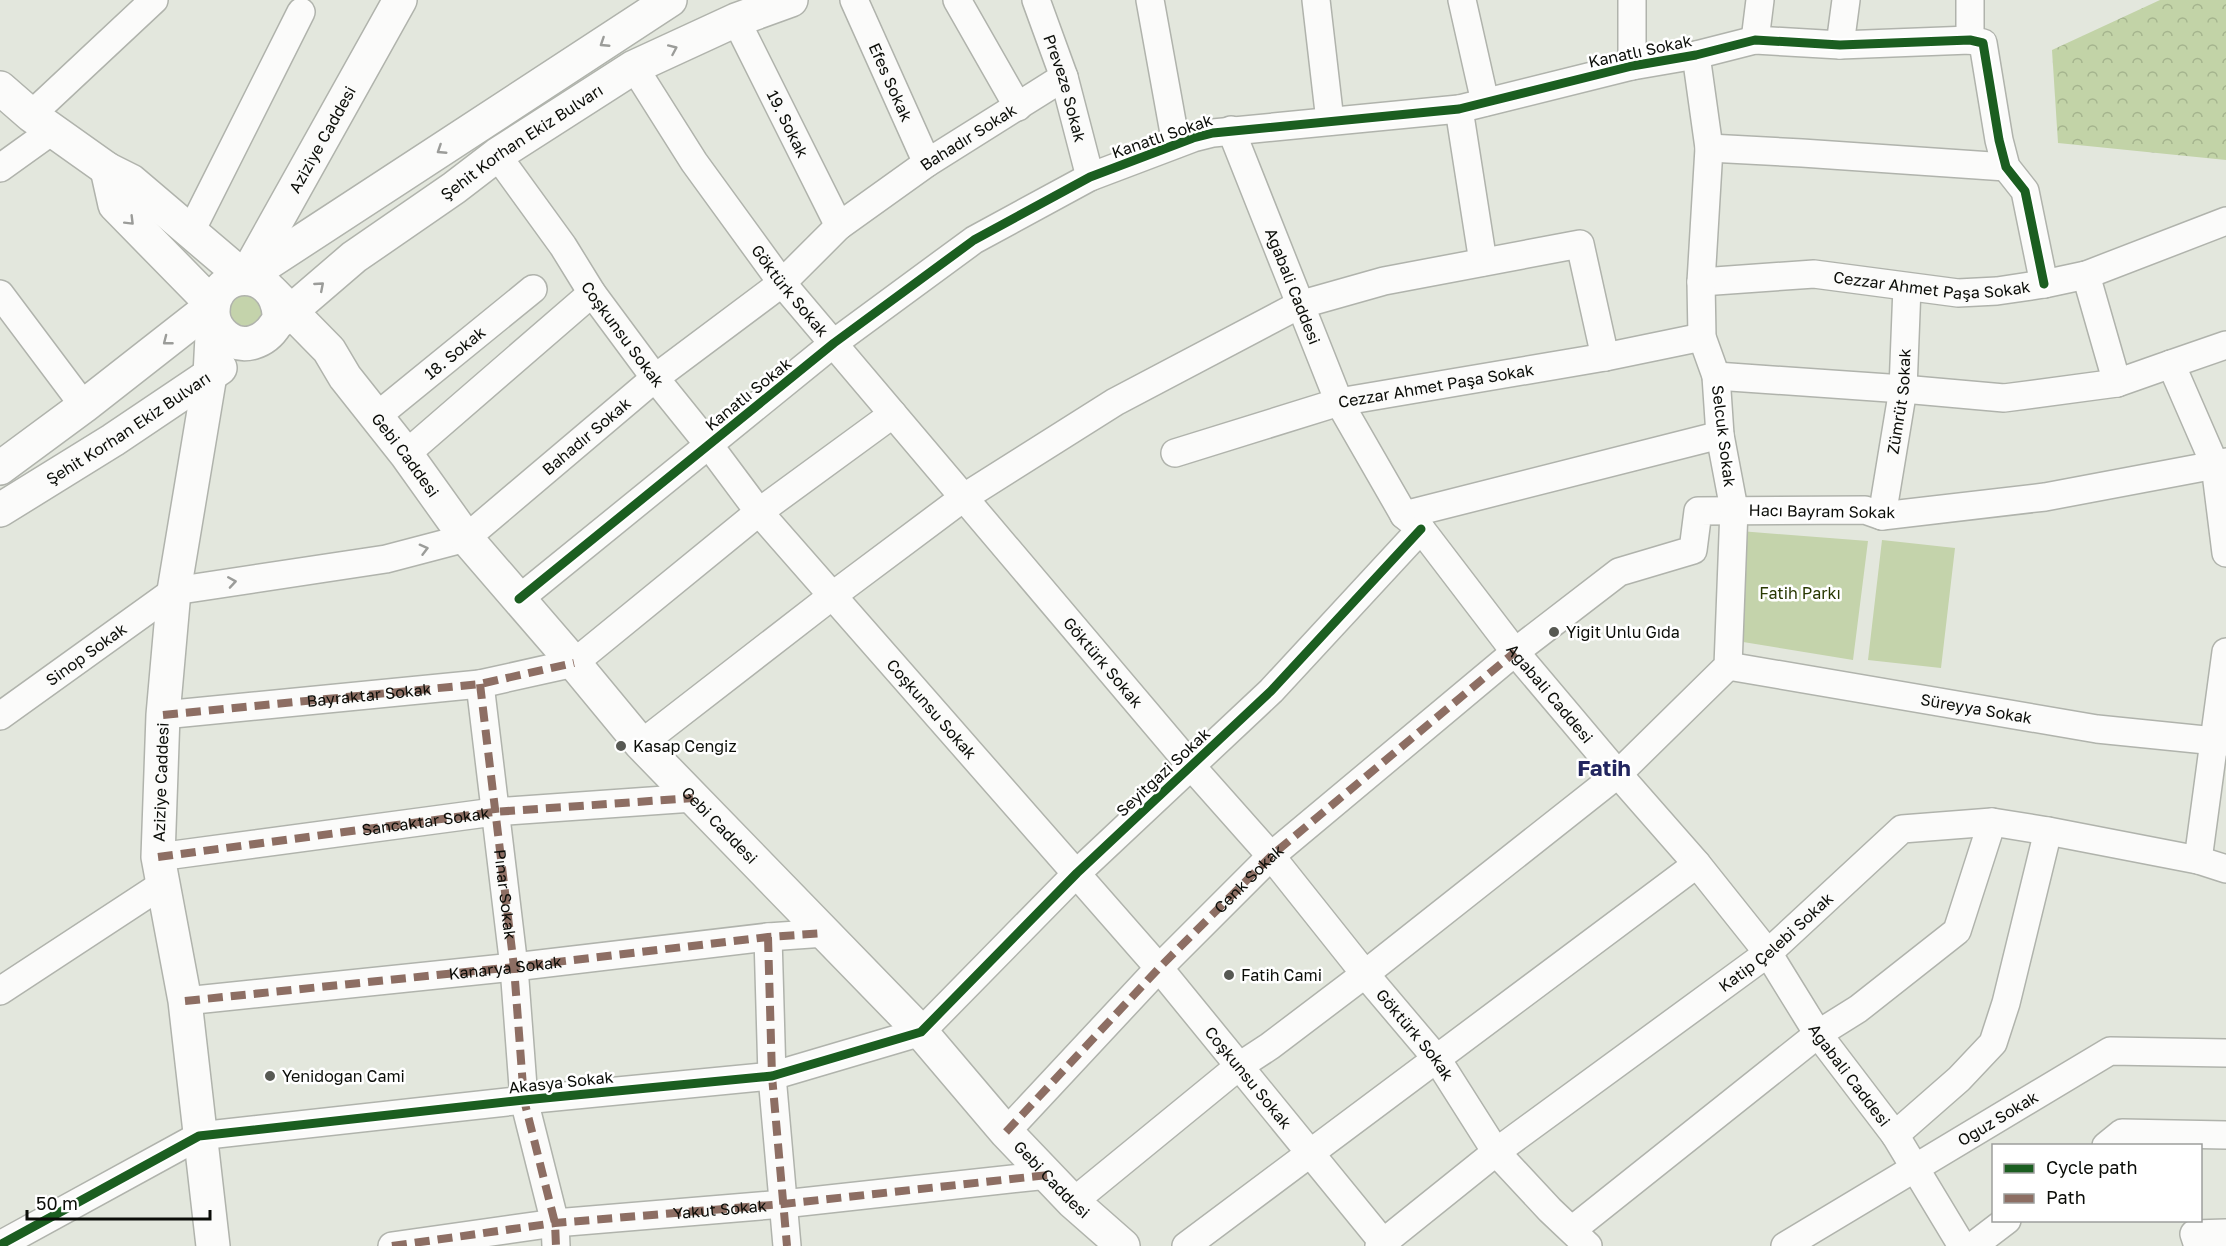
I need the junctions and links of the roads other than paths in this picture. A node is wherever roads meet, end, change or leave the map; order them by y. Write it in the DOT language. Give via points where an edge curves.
graph roads {
  1 [pos="154,0"];
  2 [pos="399,0"];
  3 [pos="670,0"];
  4 [pos="791,0"];
  5 [pos="854,0"];
  6 [pos="957,0"];
  7 [pos="1036,0"];
  8 [pos="1150,0"];
  9 [pos="1316,0"];
  10 [pos="1462,0"];
  11 [pos="1632,0"];
  12 [pos="1760,0"];
  13 [pos="1846,0"];
  14 [pos="1970,0"];
  15 [pos="301,12"];
  16 [pos="736,20"];
  17 [pos="1755,40"];
  18 [pos="1976,41"];
  19 [pos="1840,45"];
  20 [pos="1696,55"];
  21 [pos="1632,66"];
  22 [pos="634,67"];
  23 [pos="1064,77"];
  24 [pos="0,88"];
  25 [pos="1485,102"];
  26 [pos="1018,107"];
  27 [pos="1459,109"];
  28 [pos="1330,121"];
  29 [pos="42,123"];
  30 [pos="1231,130"];
  31 [pos="1176,144"];
  32 [pos="1709,148"];
  33 [pos="497,155"];
  34 [pos="927,163"];
  35 [pos="2006,167"];
  36 [pos="0,168"];
  37 [pos="107,169"];
  38 [pos="1090,177"];
  39 [pos="2226,221"];
  40 [pos="839,226"];
  41 [pos="190,233"];
  42 [pos="1483,262"];
  43 [pos="2086,275"];
  44 [pos="245,278"];
  45 [pos="1701,282"];
  46 [pos="782,283"];
  47 [pos="2044,284"];
  48 [pos="1907,287"];
  49 [pos="533,289"];
  50 [pos="592,293"];
  51 [pos="0,294"];
  52 [pos="1299,305"];
  53 [pos="213,311"];
  54 [pos="273,321"];
  55 [pos="1702,337"];
  56 [pos="834,343"];
  57 [pos="2226,345"];
  58 [pos="1605,357"];
  59 [pos="2171,364"];
  60 [pos="210,375"];
  61 [pos="1716,376"];
  62 [pos="655,378"];
  63 [pos="2117,383"];
  64 [pos="1903,389"];
  65 [pos="1339,402"];
  66 [pos="84,406"];
  67 [pos="893,414"];
  68 [pos="377,416"];
  69 [pos="1720,435"];
  70 [pos="709,445"];
  71 [pos="1175,453"];
  72 [pos="406,454"];
  73 [pos="2221,464"];
  74 [pos="0,468"];
  75 [pos="963,498"];
  76 [pos="1734,509"];
  77 [pos="0,510"];
  78 [pos="759,512"];
  79 [pos="1882,516"];
  80 [pos="1413,522"];
  81 [pos="466,538"];
  82 [pos="2226,553"];
  83 [pos="174,591"];
  84 [pos="832,596"];
  85 [pos="519,598"];
  86 [pos="1515,652"];
  87 [pos="2226,652"];
  88 [pos="574,663"];
  89 [pos="1728,666"];
  90 [pos="480,684"];
  91 [pos="164,715"];
  92 [pos="0,716"];
  93 [pos="2221,741"];
  94 [pos="640,744"];
  95 [pos="1192,767"];
  96 [pos="1618,774"];
  97 [pos="693,798"];
  98 [pos="494,812"];
  99 [pos="1992,822"];
  100 [pos="2048,831"];
  101 [pos="1271,856"];
  102 [pos="2198,860"];
  103 [pos="1697,864"];
  104 [pos="2226,869"];
  105 [pos="160,871"];
  106 [pos="1077,873"];
  107 [pos="825,933"];
  108 [pos="768,938"];
  109 [pos="1768,953"];
  110 [pos="514,967"];
  111 [pos="1159,968"];
  112 [pos="1365,974"];
  113 [pos="0,991"];
  114 [pos="185,1001"];
  115 [pos="921,1032"];
  116 [pos="1818,1034"];
  117 [pos="2226,1053"];
  118 [pos="1437,1059"];
  119 [pos="1238,1067"];
  120 [pos="772,1076"];
  121 [pos="524,1100"];
  122 [pos="1006,1131"];
  123 [pos="1895,1135"];
  124 [pos="2226,1135"];
  125 [pos="199,1136"];
  126 [pos="2108,1144"];
  127 [pos="1496,1152"];
  128 [pos="1309,1153"];
  129 [pos="1915,1170"];
  130 [pos="1048,1175"];
  131 [pos="1073,1202"];
  132 [pos="783,1204"];
  133 [pos="2006,1222"];
  134 [pos="2226,1233"];
  135 [pos="555,1234"];
  136 [pos="1580,1238"];
  137 [pos="0,1245"];
  138 [pos="1383,1245"];
  139 [pos="213,1246"];
  140 [pos="392,1246"];
  141 [pos="787,1246"];
  142 [pos="1123,1246"];
  143 [pos="1186,1246"];
  144 [pos="1785,1246"];
  145 [pos="1962,1246"];
  146 [pos="1973,1246"];
  147 [pos="2198,1246"];
  1 -- 29 [label="street"];
  2 -- 44 [label="main road, Aziziye Caddesi"];
  3 -- 44 [label="main road, one-way"];
  4 -- 16 [label="main road, Şehit Korhan Ekiz Bulvarı"];
  5 -- 34 [label="street, Efes Sokak"];
  6 -- 26 [label="street"];
  7 -- 23 [label="street, Preveze Sokak"];
  8 -- 31 [label="street"];
  9 -- 28 [label="street"];
  10 -- 25 [label="street"];
  11 -- 21 [label="street"];
  12 -- 17 [label="street"];
  13 -- 19 [label="street"];
  14 -- 18 [label="street"];
  15 -- 41 [label="street"];
  22 -- 16 [label="main road, Şehit Korhan Ekiz Bulvarı, one-way"];
  16 -- 40 [label="street, 19. Sokak"];
  17 -- 19 [label="street, Kanatlı Sokak"];
  17 -- 20 [label="street, Kanatlı Sokak"];
  18 -- 19 [label="street, Kanatlı Sokak"];
  18 -- 35 [label="street"];
  20 -- 21 [label="street, Kanatlı Sokak"];
  20 -- 32 [label="street, Selcuk Sokak"];
  21 -- 25 [label="street, Kanatlı Sokak"];
  22 -- 33 [label="main road, Şehit Korhan Ekiz Bulvarı"];
  22 -- 46 [label="street, Göktürk Sokak" via="694,162"];
  23 -- 26 [label="street, Bahadır Sokak"];
  23 -- 38 [label="street, Preveze Sokak"];
  24 -- 29 [label="main road"];
  25 -- 27 [label="street, Kanatlı Sokak"];
  26 -- 34 [label="street, Bahadır Sokak"];
  27 -- 28 [label="street, Kanatlı Sokak"];
  27 -- 42 [label="street"];
  28 -- 30 [label="street, Kanatlı Sokak"];
  29 -- 36 [label="street"];
  29 -- 37 [label="main road"];
  30 -- 31 [label="street, Kanatlı Sokak"];
  30 -- 52 [label="street, Ağabali Caddesi"];
  31 -- 38 [label="street, Kanatlı Sokak"];
  32 -- 35 [label="street"];
  32 -- 45 [label="street, Selcuk Sokak"];
  33 -- 50 [label="street, Coşkunsu Sokak"];
  54 -- 33 [label="main road, Şehit Korhan Ekiz Bulvarı, one-way" via="354,257"];
  34 -- 40 [label="street, Bahadır Sokak"];
  35 -- 47 [label="street" via="2025,191"];
  37 -- 41 [label="main road" via="131,181"];
  37 -- 53 [label="main road, one-way" via="115,205"];
  38 -- 56 [label="street, Kanatlı Sokak" via="974,240"];
  39 -- 43 [label="street, Cezzar Ahmet Paşa Sokak"];
  40 -- 46 [label="street, Bahadır Sokak"];
  41 -- 44 [label="main road"];
  42 -- 52 [label="street" via="1384,281"];
  42 -- 58 [label="street" via="1580,244"];
  43 -- 47 [label="street, Cezzar Ahmet Paşa Sokak"];
  43 -- 63 [label="street"];
  44 -- 53 [label="main road" via="224,286"];
  44 -- 54 [label="main road" via="266,285"];
  45 -- 48 [label="street, Cezzar Ahmet Paşa Sokak" via="1814,274"];
  45 -- 55 [label="street, Selcuk Sokak"];
  46 -- 56 [label="street, Göktürk Sokak"];
  46 -- 62 [label="street, Bahadır Sokak"];
  47 -- 48 [label="street, Cezzar Ahmet Paşa Sokak" via="1958,293"];
  48 -- 64 [label="street, Zümrüt Sokak"];
  49 -- 68 [label="street, 18. Sokak"];
  50 -- 62 [label="street, Coşkunsu Sokak"];
  50 -- 72 [label="street"];
  51 -- 66 [label="street"];
  52 -- 65 [label="street, Ağabali Caddesi"];
  52 -- 75 [label="street" via="1115,402"];
  53 -- 54 [label="main road" via="216,326 231,341 242,344"];
  53 -- 60 [label="main road, Aziziye Caddesi"];
  53 -- 66 [label="main road, one-way"];
  54 -- 60 [label="main road, Şehit Korhan Ekiz Bulvarı"];
  54 -- 68 [label="main road, Gebi Caddesi" via="281,332 293,336 324,365 345,377"];
  55 -- 58 [label="street, Cezzar Ahmet Paşa Sokak"];
  55 -- 61 [label="street, Selcuk Sokak"];
  56 -- 67 [label="street, Göktürk Sokak"];
  56 -- 70 [label="street, Kanatlı Sokak"];
  57 -- 59 [label="street"];
  58 -- 65 [label="street, Cezzar Ahmet Paşa Sokak"];
  59 -- 63 [label="street"];
  59 -- 73 [label="street"];
  60 -- 77 [label="main road, Şehit Korhan Ekiz Bulvarı"];
  60 -- 83 [label="main road, Aziziye Caddesi"];
  61 -- 64 [label="street"];
  61 -- 69 [label="street, Selcuk Sokak"];
  62 -- 70 [label="street, Coşkunsu Sokak"];
  62 -- 81 [label="street, Bahadır Sokak"];
  63 -- 64 [label="street" via="2004,398"];
  64 -- 79 [label="street, Zümrüt Sokak"];
  65 -- 71 [label="street, Cezzar Ahmet Paşa Sokak"];
  65 -- 80 [label="street, Ağabali Caddesi"];
  66 -- 74 [label="main road"];
  67 -- 75 [label="street, Göktürk Sokak"];
  67 -- 78 [label="street"];
  68 -- 72 [label="main road, Gebi Caddesi"];
  69 -- 76 [label="street, Selcuk Sokak"];
  69 -- 80 [label="street"];
  70 -- 78 [label="street, Coşkunsu Sokak"];
  70 -- 85 [label="street, Kanatlı Sokak"];
  72 -- 81 [label="main road, Gebi Caddesi"];
  73 -- 79 [label="street, Hacı Bayram Sokak" via="2045,497"];
  73 -- 82 [label="street"];
  75 -- 84 [label="street"];
  75 -- 95 [label="street, Göktürk Sokak"];
  76 -- 79 [label="street, Hacı Bayram Sokak" via="1864,510"];
  76 -- 86 [label="street, Hacı Bayram Sokak" via="1698,511 1693,550 1619,572"];
  76 -- 89 [label="street, Selcuk Sokak"];
  78 -- 84 [label="street, Coşkunsu Sokak"];
  78 -- 88 [label="street"];
  80 -- 86 [label="street, Ağabali Caddesi"];
  80 -- 95 [label="street, Seyitgazi Sokak" via="1271,691"];
  83 -- 81 [label="street, Bahadır Sokak, one-way" via="386,559"];
  81 -- 85 [label="main road, Gebi Caddesi"];
  83 -- 91 [label="main road, Aziziye Caddesi"];
  83 -- 92 [label="street, Sinop Sokak"];
  84 -- 94 [label="street"];
  84 -- 106 [label="street, Coşkunsu Sokak"];
  85 -- 88 [label="main road, Gebi Caddesi"];
  86 -- 96 [label="street, Ağabali Caddesi"];
  86 -- 101 [label="street, Cenk Sokak"];
  87 -- 93 [label="street"];
  88 -- 90 [label="street, Bayraktar Sokak"];
  88 -- 94 [label="main road, Gebi Caddesi"];
  89 -- 93 [label="street, Süreyya Sokak" via="2097,729"];
  89 -- 96 [label="street"];
  90 -- 91 [label="street, Bayraktar Sokak"];
  90 -- 98 [label="street, Pınar Sokak"];
  91 -- 105 [label="main road, Aziziye Caddesi"];
  93 -- 102 [label="street"];
  94 -- 97 [label="main road, Gebi Caddesi"];
  95 -- 101 [label="street, Göktürk Sokak"];
  95 -- 106 [label="street, Seyitgazi Sokak"];
  96 -- 103 [label="street, Ağabali Caddesi"];
  96 -- 112 [label="street"];
  97 -- 98 [label="street, Sancaktar Sokak"];
  97 -- 107 [label="main road, Gebi Caddesi"];
  98 -- 105 [label="street, Sancaktar Sokak"];
  98 -- 110 [label="street, Pınar Sokak"];
  99 -- 100 [label="street, Katip Çelebi Sokak"];
  99 -- 109 [label="street, Katip Çelebi Sokak" via="1902,829"];
  99 -- 116 [label="street" via="1957,931 1858,1009"];
  100 -- 102 [label="street, Katip Çelebi Sokak"];
  100 -- 123 [label="street" via="1993,1043"];
  101 -- 111 [label="street, Cenk Sokak"];
  101 -- 112 [label="street, Göktürk Sokak"];
  102 -- 104 [label="street, Katip Çelebi Sokak"];
  103 -- 109 [label="street, Ağabali Caddesi"];
  103 -- 118 [label="street"];
  105 -- 113 [label="street"];
  105 -- 114 [label="main road, Aziziye Caddesi"];
  106 -- 111 [label="street, Coşkunsu Sokak"];
  106 -- 115 [label="street, Seyitgazi Sokak"];
  107 -- 108 [label="street, Kanarya Sokak"];
  107 -- 115 [label="main road, Gebi Caddesi"];
  108 -- 110 [label="street, Kanarya Sokak"];
  108 -- 120 [label="street"];
  109 -- 116 [label="street, Ağabali Caddesi"];
  109 -- 127 [label="street, Katip Çelebi Sokak"];
  110 -- 114 [label="street, Kanarya Sokak"];
  110 -- 121 [label="street, Pınar Sokak"];
  111 -- 119 [label="street, Coşkunsu Sokak"];
  111 -- 122 [label="street, Cenk Sokak"];
  112 -- 118 [label="street, Göktürk Sokak"];
  112 -- 119 [label="street"];
  114 -- 125 [label="main road, Aziziye Caddesi"];
  115 -- 120 [label="street, Akasya Sokak"];
  115 -- 122 [label="main road, Gebi Caddesi"];
  116 -- 123 [label="street, Ağabali Caddesi"];
  116 -- 136 [label="street"];
  117 -- 129 [label="street, Oğuz Sokak" via="2110,1051"];
  118 -- 127 [label="street, Göktürk Sokak"];
  118 -- 128 [label="street"];
  119 -- 128 [label="street, Coşkunsu Sokak"];
  119 -- 131 [label="street"];
  120 -- 121 [label="street, Akasya Sokak"];
  120 -- 132 [label="street"];
  121 -- 125 [label="street, Akasya Sokak"];
  121 -- 135 [label="street, Pınar Sokak"];
  122 -- 130 [label="main road, Gebi Caddesi"];
  123 -- 129 [label="street, Ağabali Caddesi"];
  124 -- 126 [label="street" via="2122,1133"];
  125 -- 137 [label="street"];
  125 -- 139 [label="main road, Aziziye Caddesi"];
  127 -- 136 [label="street, Göktürk Sokak"];
  127 -- 138 [label="street, Katip Çelebi Sokak"];
  128 -- 138 [label="street, Coşkunsu Sokak"];
  128 -- 143 [label="street"];
  129 -- 144 [label="street, Oğuz Sokak"];
  129 -- 145 [label="street, Ağabali Caddesi"];
  130 -- 131 [label="main road, Gebi Caddesi"];
  130 -- 132 [label="street, Yakut Sokak"];
  131 -- 142 [label="main road, Gebi Caddesi"];
  132 -- 135 [label="street, Yakut Sokak"];
  132 -- 141 [label="street"];
  133 -- 146 [label="street"];
  134 -- 147 [label="street" via="2194,1234"];
  135 -- 140 [label="street, Yakut Sokak"];
}
